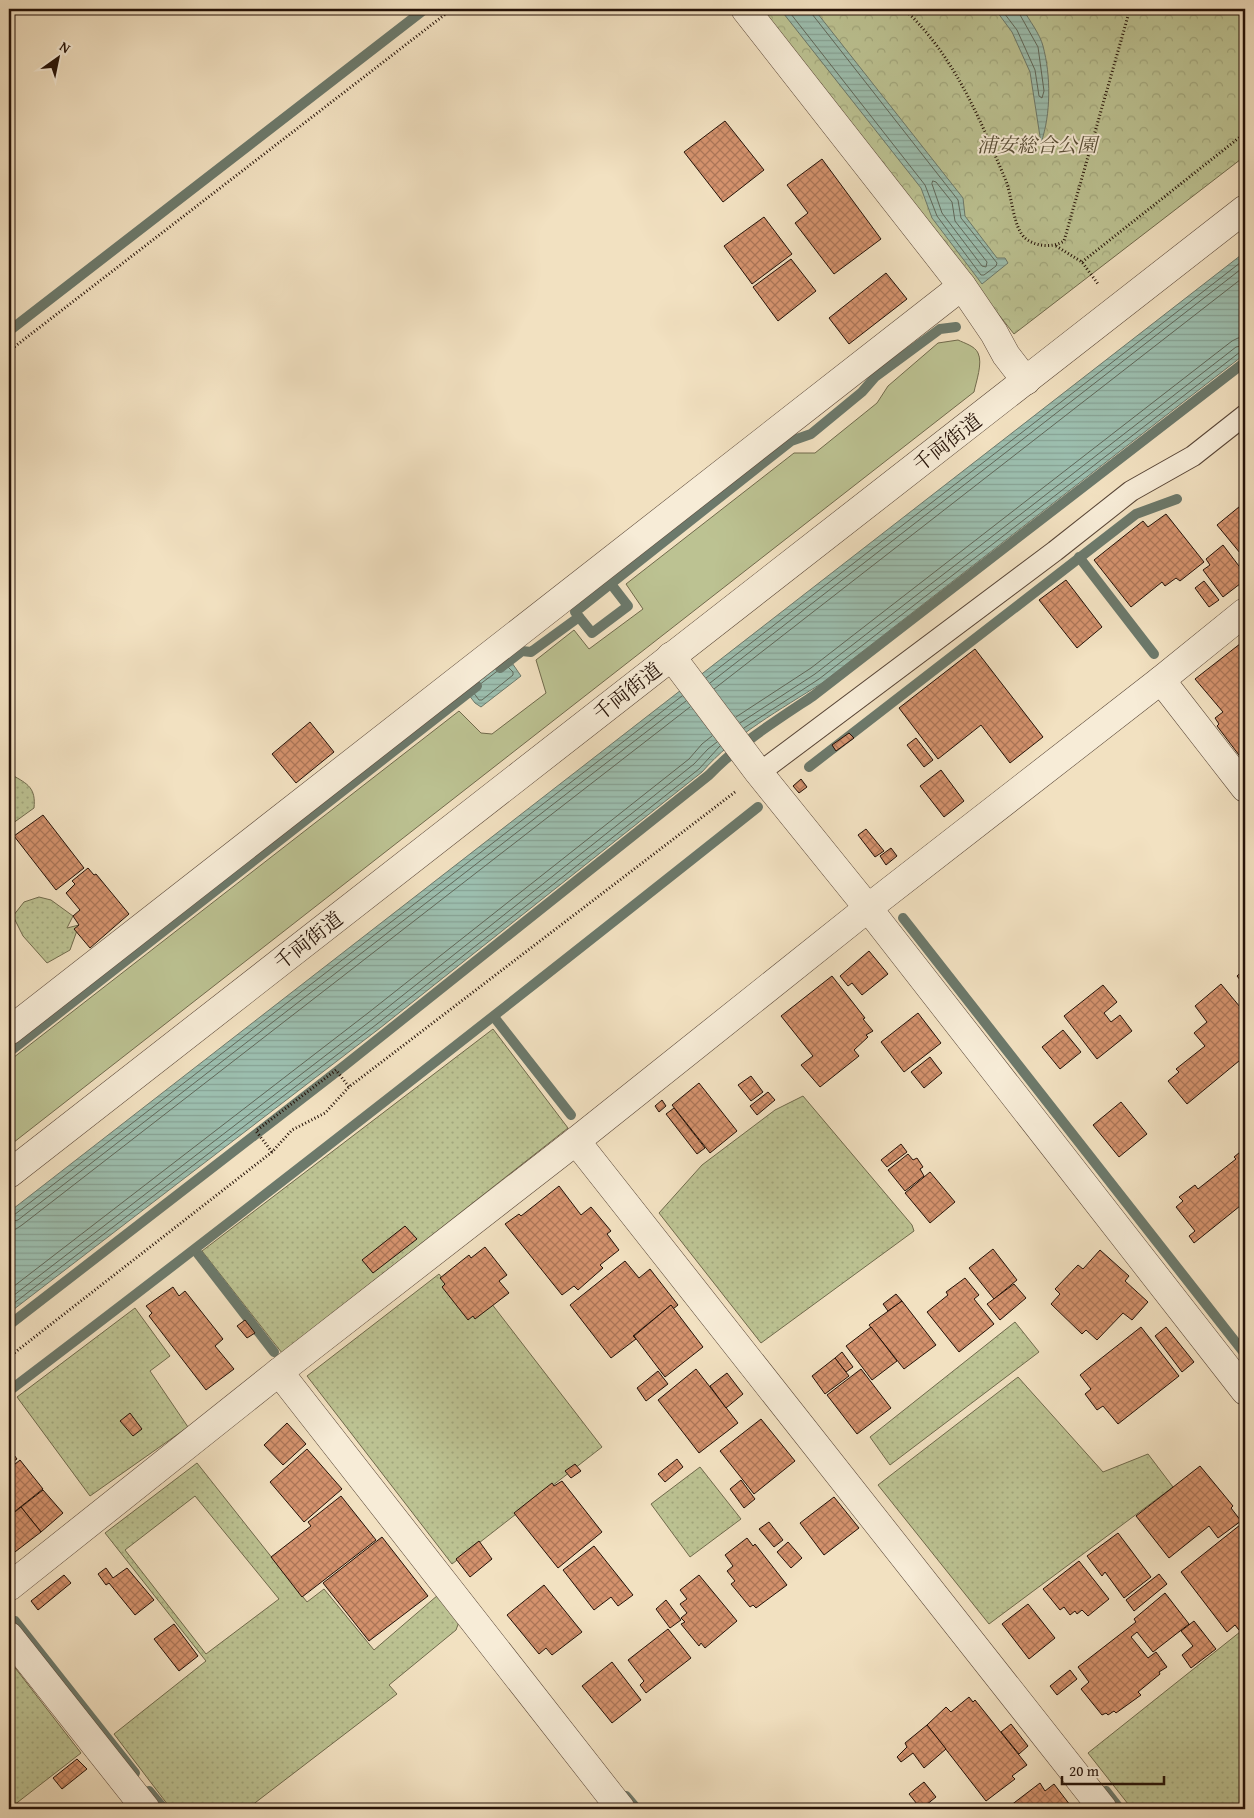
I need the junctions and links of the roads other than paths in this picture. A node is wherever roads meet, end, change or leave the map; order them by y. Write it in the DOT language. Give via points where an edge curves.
graph roads {
  1 [pos="745,9"];
  2 [pos="1245,209"];
  3 [pos="962,286"];
  4 [pos="1026,381"];
  5 [pos="1245,415"];
  6 [pos="1245,612"];
  7 [pos="679,666"];
  8 [pos="1161,680"];
  9 [pos="753,766"];
  10 [pos="1245,788"];
  11 [pos="868,908"];
  12 [pos="9,1031"];
  13 [pos="576,1141"];
  14 [pos="9,1174"];
  15 [pos="279,1372"];
  16 [pos="1245,1391"];
  17 [pos="9,1586"];
  18 [pos="9,1636"];
  19 [pos="146,1809"];
  20 [pos="621,1809"];
  21 [pos="1103,1809"];
  1 -- 3 [label="street"];
  2 -- 4 [label="street, 千両街道"];
  3 -- 4 [label="street"];
  3 -- 12 [label="street"];
  4 -- 7 [label="street, 千両街道"];
  5 -- 9 [label="lane" via="1193,456 1131,491 1055,551"];
  6 -- 8 [label="street"];
  7 -- 9 [label="street"];
  7 -- 14 [label="street, 千両街道"];
  8 -- 10 [label="street"];
  8 -- 11 [label="street"];
  9 -- 11 [label="street"];
  11 -- 13 [label="street"];
  11 -- 16 [label="street"];
  13 -- 15 [label="street"];
  13 -- 21 [label="street"];
  15 -- 17 [label="street"];
  15 -- 20 [label="street"];
  18 -- 19 [label="street"];
}
